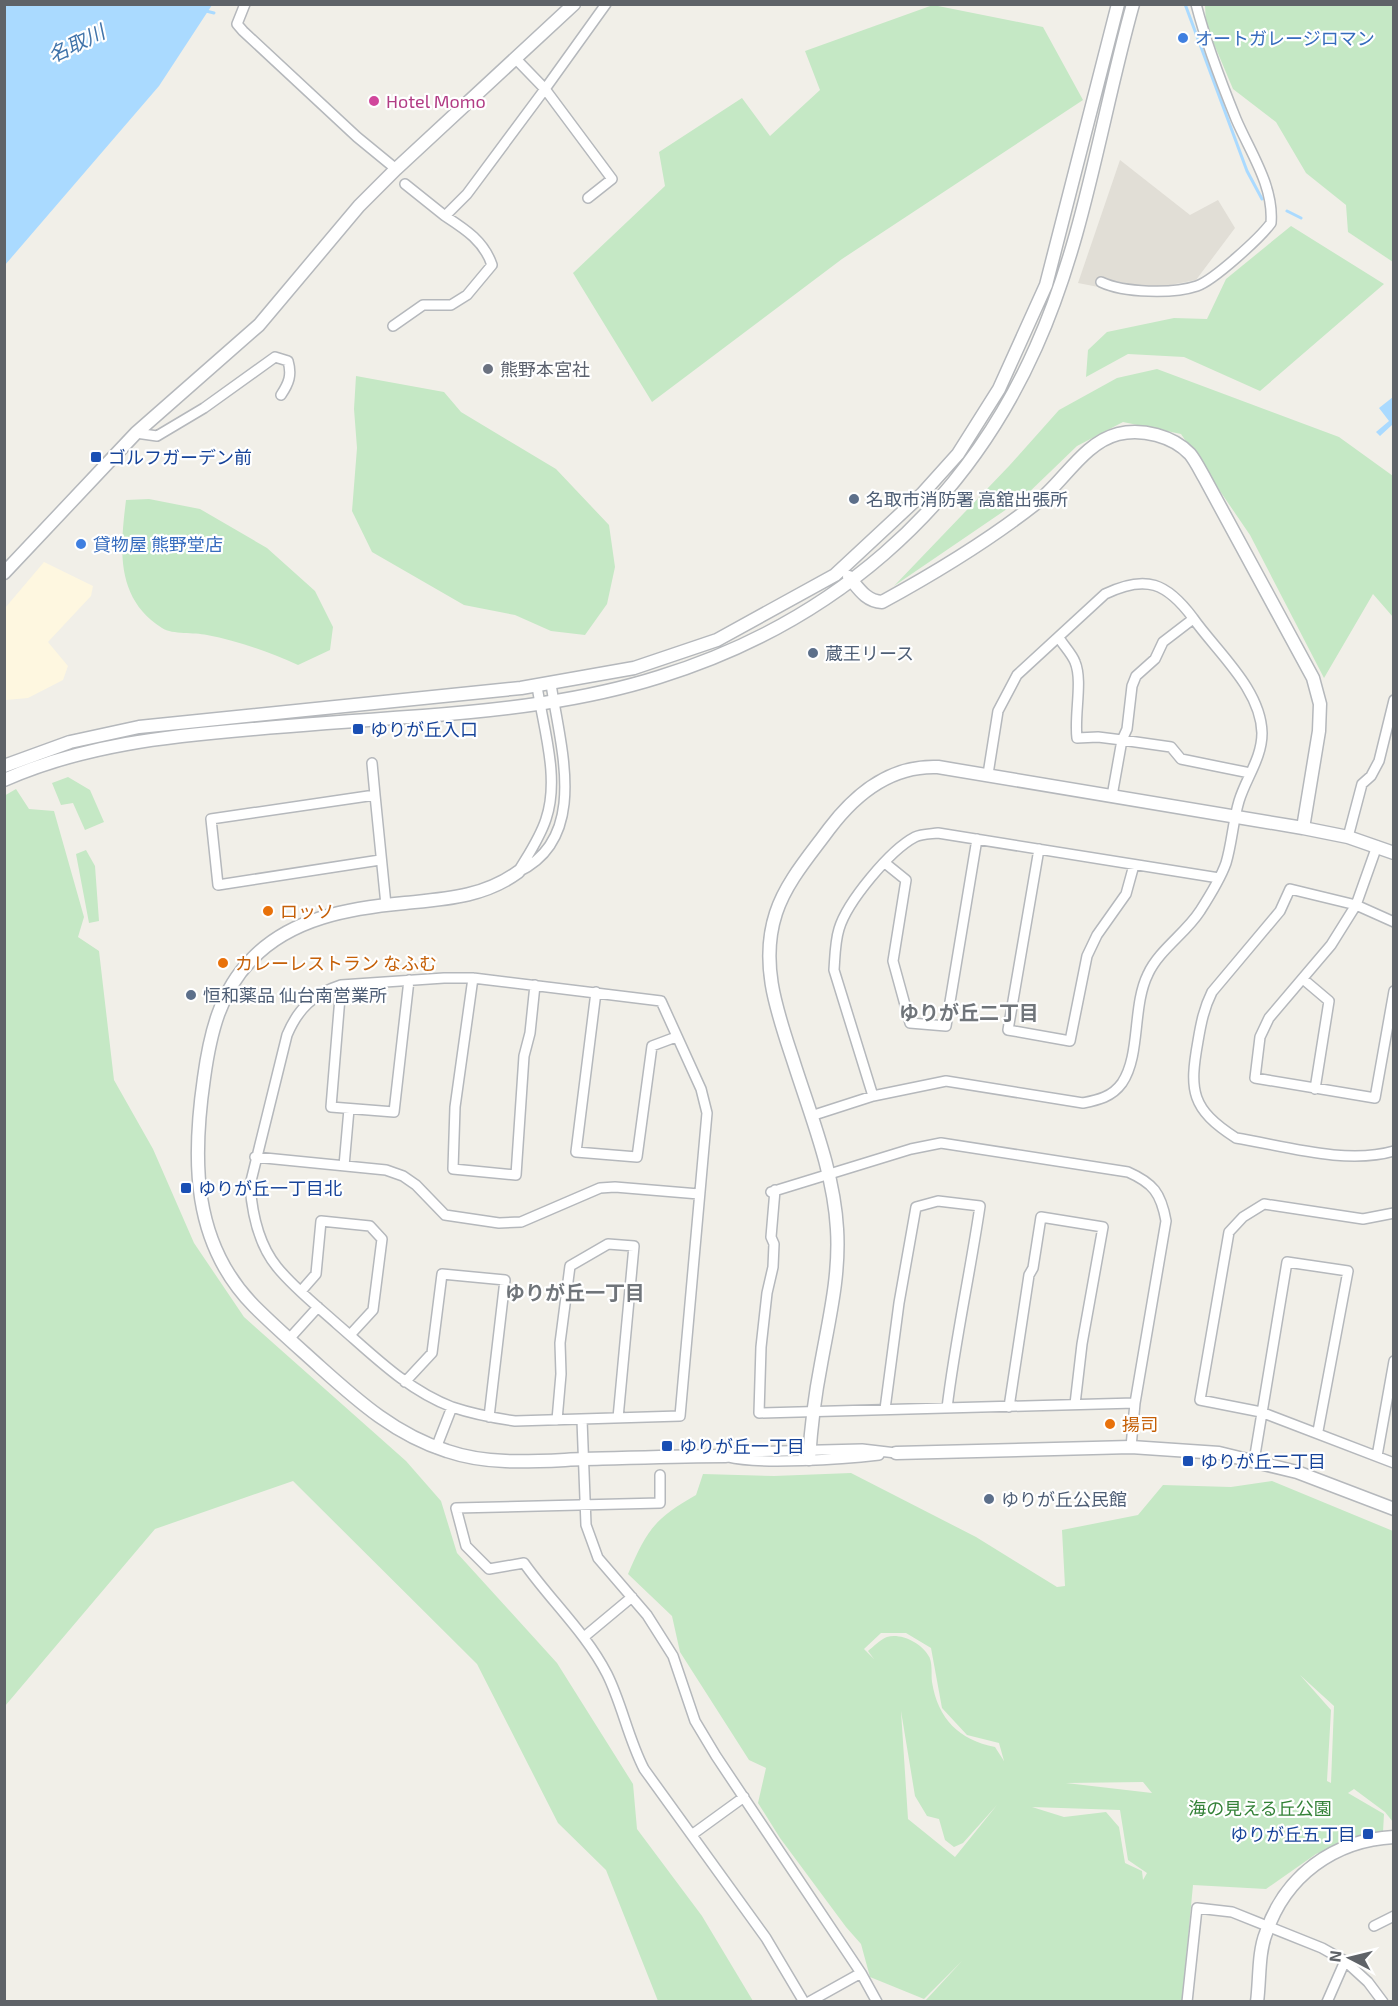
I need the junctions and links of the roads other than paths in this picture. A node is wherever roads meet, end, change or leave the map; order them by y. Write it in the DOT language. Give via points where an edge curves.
graph roads {
  1 [pos="245,4"];
  2 [pos="573,4"];
  3 [pos="606,4"];
  4 [pos="1118,4"];
  5 [pos="1133,4"];
  6 [pos="1196,4"];
  7 [pos="515,58"];
  8 [pos="545,88"];
  9 [pos="396,169"];
  10 [pos="405,184"];
  11 [pos="588,198"];
  12 [pos="445,216"];
  13 [pos="1101,282"];
  14 [pos="393,326"];
  15 [pos="281,395"];
  16 [pos="136,433"];
  17 [pos="843,569"];
  18 [pos="4,573"];
  19 [pos="853,582"];
  20 [pos="1193,619"];
  21 [pos="1059,638"];
  22 [pos="551,684"];
  23 [pos="537,686"];
  24 [pos="1394,700"];
  25 [pos="554,701"];
  26 [pos="539,703"];
  27 [pos="1122,740"];
  28 [pos="372,763"];
  29 [pos="4,765"];
  30 [pos="1250,773"];
  31 [pos="988,774"];
  32 [pos="4,780"];
  33 [pos="375,795"];
  34 [pos="1112,796"];
  35 [pos="1236,817"];
  36 [pos="1303,828"];
  37 [pos="1348,837"];
  38 [pos="977,839"];
  39 [pos="1377,846"];
  40 [pos="1039,849"];
  41 [pos="1394,853"];
  42 [pos="380,860"];
  43 [pos="885,863"];
  44 [pos="1134,865"];
  45 [pos="518,872"];
  46 [pos="1220,878"];
  47 [pos="386,905"];
  48 [pos="1356,905"];
  49 [pos="1394,922"];
  50 [pos="473,978"];
  51 [pos="1303,979"];
  52 [pos="409,981"];
  53 [pos="341,985"];
  54 [pos="535,985"];
  55 [pos="1394,991"];
  56 [pos="596,992"];
  57 [pos="676,1037"];
  58 [pos="1315,1089"];
  59 [pos="873,1096"];
  60 [pos="349,1109"];
  61 [pos="811,1116"];
  62 [pos="1394,1151"];
  63 [pos="255,1157"];
  64 [pos="344,1166"];
  65 [pos="828,1174"];
  66 [pos="699,1194"];
  67 [pos="1394,1213"];
  68 [pos="302,1290"];
  69 [pos="318,1306"];
  70 [pos="350,1335"];
  71 [pos="289,1339"];
  72 [pos="1394,1361"];
  73 [pos="405,1382"];
  74 [pos="1135,1403"];
  75 [pos="1075,1404"];
  76 [pos="452,1407"];
  77 [pos="1009,1407"];
  78 [pos="947,1408"];
  79 [pos="885,1409"];
  80 [pos="815,1411"];
  81 [pos="1261,1412"];
  82 [pos="489,1418"];
  83 [pos="618,1418"];
  84 [pos="557,1420"];
  85 [pos="582,1420"];
  86 [pos="1318,1431"];
  87 [pos="1131,1447"];
  88 [pos="436,1448"];
  89 [pos="896,1453"];
  90 [pos="810,1454"];
  91 [pos="717,1456"];
  92 [pos="1377,1456"];
  93 [pos="583,1459"];
  94 [pos="1254,1461"];
  95 [pos="1394,1463"];
  96 [pos="660,1475"];
  97 [pos="584,1505"];
  98 [pos="1394,1509"];
  99 [pos="632,1597"];
  100 [pos="584,1637"];
  101 [pos="744,1797"];
  102 [pos="693,1834"];
  103 [pos="1394,1838"];
  104 [pos="1394,1916"];
  105 [pos="1374,1926"];
  106 [pos="1268,1927"];
  107 [pos="1344,1961"];
  108 [pos="861,1973"];
  109 [pos="804,2001"];
  110 [pos="809,2001"];
  111 [pos="877,2001"];
  112 [pos="1187,2001"];
  113 [pos="1257,2001"];
  114 [pos="1327,2001"];
  115 [pos="1382,2001"];
  1 -- 9 [label="street" via="237,24 243,32"];
  2 -- 7 [label="street"];
  3 -- 8 [label="street"];
  4 -- 17 [label="street" via="1046,285 1004,379 958,454"];
  5 -- 19 [label="street" via="1080,217 1037,346 990,433 957,478 920,521"];
  6 -- 13 [label="street" via="1218,74 1273,206 1271,223 1229,264 1199,286 1135,292"];
  7 -- 8 [label="street"];
  7 -- 9 [label="street"];
  8 -- 11 [label="street" via="612,179"];
  8 -- 12 [label="street" via="467,194"];
  9 -- 16 [label="street" via="359,206 259,325"];
  10 -- 12 [label="street"];
  12 -- 14 [label="street" via="475,236 492,265 467,295 451,305 423,305"];
  15 -- 16 [label="street" via="289,384 290,369 288,361 275,357 157,436"];
  16 -- 18 [label="street"];
  17 -- 19 [label="street"];
  17 -- 22 [label="street" via="717,640 652,664"];
  19 -- 25 [label="street" via="765,636 714,658 658,678"];
  19 -- 36 [label="street" via="873,601 882,602 981,543 1037,503 1093,446 1118,434 1144,432 1172,441 1190,454 1204,477 1313,678 1320,704 1319,731"];
  20 -- 21 [label="street" via="1181,602 1162,587 1143,582 1105,594"];
  20 -- 27 [label="street" via="1163,642 1155,659 1136,676"];
  20 -- 30 [label="street" via="1247,688 1256,708 1262,731 1261,748"];
  21 -- 27 [label="street" via="1075,661 1079,681 1077,738"];
  21 -- 31 [label="street" via="1017,675 1006,693 998,711"];
  22 -- 23 [label="street"];
  22 -- 25 [label="street"];
  23 -- 26 [label="street"];
  23 -- 29 [label="street" via="139,727 70,742"];
  24 -- 37 [label="street" via="1378,761 1362,784"];
  25 -- 26 [label="street"];
  25 -- 45 [label="street" via="566,780 564,810 548,848 536,864"];
  26 -- 32 [label="street" via="153,740 86,751"];
  26 -- 45 [label="street" via="550,778 549,808"];
  27 -- 30 [label="street" via="1171,747 1181,759"];
  27 -- 34 [label="street"];
  28 -- 33 [label="street"];
  30 -- 35 [label="street"];
  31 -- 34 [label="street"];
  31 -- 61 [label="street" via="930,767 909,769 882,779 842,813 782,897 772,927 771,988"];
  33 -- 42 [label="street"];
  33 -- 42 [label="street" via="211,819 218,885"];
  34 -- 35 [label="street"];
  35 -- 36 [label="street"];
  35 -- 46 [label="street"];
  36 -- 37 [label="street"];
  37 -- 39 [label="street"];
  38 -- 40 [label="street"];
  38 -- 43 [label="street" via="938,833 917,836 895,850"];
  38 -- 43 [label="street" via="946,1026 910,1023 893,961 906,880"];
  39 -- 41 [label="street"];
  39 -- 48 [label="street"];
  40 -- 44 [label="street"];
  40 -- 44 [label="street" via="1008,1030 1070,1041 1087,956 1126,894"];
  42 -- 47 [label="street"];
  43 -- 59 [label="street" via="854,901 839,927 835,948 834,970"];
  44 -- 46 [label="street"];
  45 -- 47 [label="street" via="480,892"];
  46 -- 59 [label="street" via="1199,913 1148,973 1129,1071 1112,1094 1083,1103 946,1081"];
  47 -- 71 [label="street" via="321,917 269,943 241,970 230,987 208,1045 196,1161 205,1224 231,1277 252,1305"];
  48 -- 49 [label="street"];
  48 -- 51 [label="street" via="1332,945"];
  48 -- 62 [label="street" via="1290,889 1280,911 1204,1006 1192,1084 1201,1107 1236,1138 1345,1156 1377,1156"];
  50 -- 52 [label="street"];
  50 -- 54 [label="street"];
  50 -- 54 [label="street" via="455,1107 453,1169 516,1175 524,1056"];
  51 -- 58 [label="street" via="1329,1001"];
  51 -- 58 [label="street" via="1269,1018 1260,1037 1255,1078"];
  52 -- 53 [label="street"];
  52 -- 60 [label="street" via="394,1112"];
  53 -- 60 [label="street" via="331,1107"];
  53 -- 63 [label="street" via="324,990 294,1017"];
  54 -- 56 [label="street"];
  55 -- 58 [label="street" via="1375,1098"];
  56 -- 57 [label="street" via="660,1001"];
  56 -- 57 [label="street" via="576,1152 637,1157 652,1046"];
  57 -- 66 [label="street" via="701,1089 707,1113"];
  59 -- 61 [label="street"];
  60 -- 64 [label="street"];
  61 -- 65 [label="street"];
  63 -- 64 [label="street"];
  63 -- 68 [label="street" via="250,1185 252,1209 262,1238 276,1266"];
  64 -- 66 [label="street" via="386,1170 403,1176 445,1215 499,1223 521,1222 600,1188"];
  65 -- 74 [label="street" via="941,1143 1128,1172 1148,1181 1163,1202 1166,1221"];
  65 -- 80 [label="street" via="835,1203 837,1263"];
  65 -- 80 [label="street" via="773,1191 773,1267 766,1293 761,1347 759,1413"];
  66 -- 83 [label="street" via="680,1416"];
  67 -- 81 [label="street" via="1363,1219 1264,1204 1229,1232 1200,1400"];
  68 -- 69 [label="street"];
  68 -- 70 [label="street" via="316,1274 321,1221 370,1226 382,1239 373,1310"];
  69 -- 70 [label="street"];
  69 -- 71 [label="street"];
  70 -- 73 [label="street"];
  71 -- 88 [label="street" via="369,1411 406,1435"];
  72 -- 92 [label="street"];
  73 -- 76 [label="street"];
  73 -- 82 [label="street" via="432,1353 442,1274 506,1280"];
  74 -- 75 [label="street"];
  74 -- 87 [label="street"];
  75 -- 77 [label="street"];
  75 -- 77 [label="street" via="1103,1227 1041,1217"];
  76 -- 82 [label="street"];
  76 -- 88 [label="street"];
  77 -- 78 [label="street"];
  78 -- 79 [label="street"];
  78 -- 79 [label="street" via="980,1206 938,1201 915,1207"];
  79 -- 80 [label="street"];
  80 -- 90 [label="street"];
  81 -- 86 [label="street"];
  81 -- 86 [label="street" via="1287,1262 1348,1271"];
  81 -- 94 [label="street"];
  82 -- 84 [label="street"];
  83 -- 84 [label="street" via="634,1246 608,1244 570,1266 560,1343"];
  83 -- 85 [label="street"];
  84 -- 85 [label="street"];
  85 -- 93 [label="street"];
  86 -- 92 [label="street"];
  87 -- 89 [label="street"];
  87 -- 94 [label="street" via="1219,1453"];
  88 -- 93 [label="street" via="504,1462"];
  89 -- 90 [label="street" via="862,1449"];
  90 -- 91 [label="street" via="739,1452"];
  91 -- 93 [label="street"];
  92 -- 95 [label="street"];
  93 -- 97 [label="street"];
  94 -- 98 [label="street" via="1297,1472"];
  96 -- 97 [label="street" via="660,1503"];
  97 -- 99 [label="street" via="585,1525 598,1558"];
  97 -- 100 [label="street" via="456,1508 466,1546 489,1569 524,1563"];
  99 -- 100 [label="street"];
  99 -- 101 [label="street" via="673,1656 695,1721"];
  100 -- 102 [label="street" via="607,1674 644,1769"];
  101 -- 102 [label="street"];
  101 -- 108 [label="street"];
  102 -- 109 [label="street" via="781,1959"];
  103 -- 106 [label="street" via="1368,1839 1321,1858 1284,1895"];
  104 -- 105 [label="street"];
  106 -- 107 [label="street"];
  106 -- 112 [label="street" via="1232,1912 1197,1908"];
  106 -- 113 [label="street"];
  107 -- 114 [label="street"];
  107 -- 115 [label="street"];
  108 -- 110 [label="street"];
  108 -- 111 [label="street"];
}
